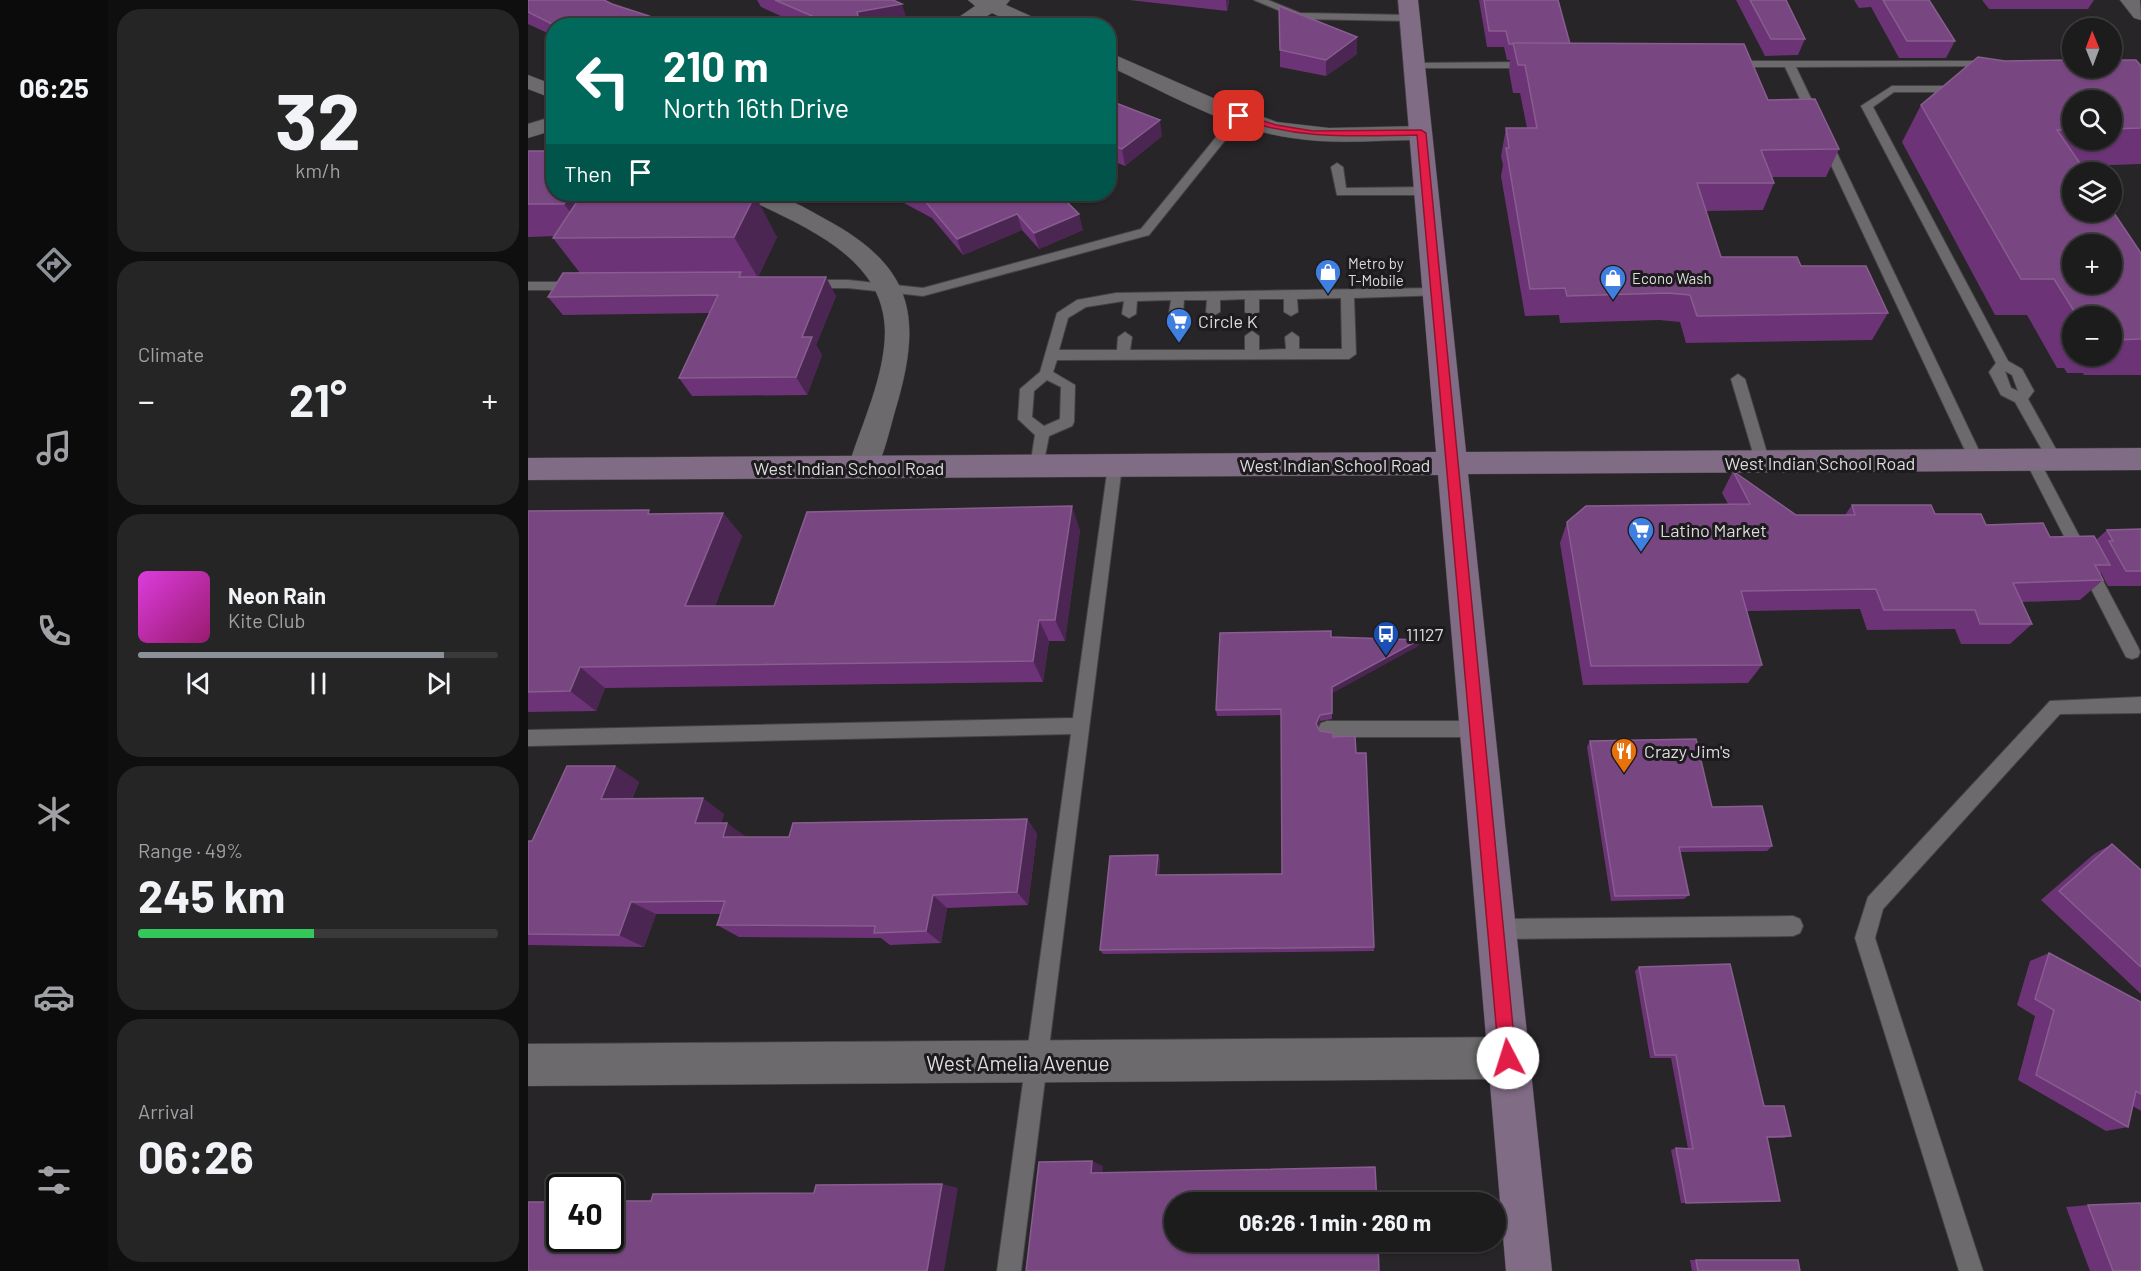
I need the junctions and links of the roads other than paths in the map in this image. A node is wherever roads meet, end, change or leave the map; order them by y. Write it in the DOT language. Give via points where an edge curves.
graph roads {
  1 [pos="1258,0"];
  2 [pos="2130,0"];
  3 [pos="989,2"];
  4 [pos="1409,9"];
  5 [pos="2141,14"];
  6 [pos="967,18"];
  7 [pos="1021,18"];
  8 [pos="1116,61"];
  9 [pos="1718,64"];
  10 [pos="1789,64"];
  11 [pos="2002,64"];
  12 [pos="1541,65"];
  13 [pos="1415,66"];
  14 [pos="528,81"];
  15 [pos="546,89"];
  16 [pos="1972,89"];
  17 [pos="1239,116"];
  18 [pos="546,125"];
  19 [pos="528,131"];
  20 [pos="1421,133"];
  21 [pos="1337,167"];
  22 [pos="1427,191"];
  23 [pos="769,201"];
  24 [pos="801,284"];
  25 [pos="528,286"];
  26 [pos="587,286"];
  27 [pos="891,288"];
  28 [pos="1437,292"];
  29 [pos="1347,293"];
  30 [pos="1290,294"];
  31 [pos="1252,295"];
  32 [pos="1178,296"];
  33 [pos="1214,296"];
  34 [pos="1131,297"];
  35 [pos="1213,312"];
  36 [pos="1252,312"];
  37 [pos="1291,312"];
  38 [pos="1176,313"];
  39 [pos="1129,314"];
  40 [pos="1252,336"];
  41 [pos="1125,337"];
  42 [pos="1292,337"];
  43 [pos="1174,338"];
  44 [pos="1212,338"];
  45 [pos="1212,355"];
  46 [pos="1252,355"];
  47 [pos="1293,355"];
  48 [pos="1051,356"];
  49 [pos="1123,356"];
  50 [pos="1172,356"];
  51 [pos="1046,374"];
  52 [pos="1738,379"];
  53 [pos="1042,433"];
  54 [pos="2141,459"];
  55 [pos="2043,460"];
  56 [pos="1977,461"];
  57 [pos="1763,463"];
  58 [pos="1453,465"];
  59 [pos="1115,466"];
  60 [pos="1037,467"];
  61 [pos="863,468"];
  62 [pos="528,469"];
  63 [pos="2132,652"];
  64 [pos="2141,705"];
  65 [pos="1080,726"];
  66 [pos="1327,729"];
  67 [pos="1478,729"];
  68 [pos="528,738"];
  69 [pos="1793,926"];
  70 [pos="1496,929"];
  71 [pos="1508,1058"];
  72 [pos="1036,1062"];
  73 [pos="528,1065"];
  74 [pos="1009,1271"];
  75 [pos="1529,1271"];
  76 [pos="1971,1271"];
  1 -- 4 [label="lane" via="1299,16"];
  2 -- 5 [label="street"];
  3 -- 6 [label="street"];
  3 -- 7 [label="street"];
  4 -- 13 [label="main road"];
  8 -- 17 [label="street"];
  9 -- 10 [label="lane"];
  10 -- 11 [label="lane"];
  10 -- 56 [label="lane"];
  12 -- 13 [label="lane"];
  13 -- 20 [label="main road"];
  14 -- 15 [label="street"];
  16 -- 55 [label="lane" via="1892,89 1867,106 2003,364 2017,372 2027,391 2020,398"];
  17 -- 20 [label="street" via="1274,128 1313,134"];
  17 -- 27 [label="lane" via="1145,232 923,292"];
  18 -- 19 [label="street"];
  20 -- 22 [label="main road"];
  21 -- 22 [label="lane" via="1341,192"];
  22 -- 28 [label="main road"];
  23 -- 27 [label="street" via="849,244"];
  24 -- 27 [label="lane"];
  25 -- 26 [label="lane"];
  27 -- 61 [label="street" via="898,332 890,376"];
  28 -- 29 [label="lane"];
  28 -- 58 [label="main road"];
  29 -- 30 [label="lane"];
  29 -- 47 [label="lane" via="1349,354"];
  30 -- 31 [label="lane"];
  30 -- 37 [label="lane"];
  31 -- 33 [label="lane"];
  31 -- 36 [label="lane"];
  32 -- 33 [label="lane"];
  32 -- 34 [label="lane"];
  32 -- 38 [label="lane"];
  33 -- 35 [label="lane"];
  34 -- 39 [label="lane"];
  34 -- 48 [label="lane" via="1082,303 1062,316"];
  40 -- 46 [label="lane"];
  41 -- 49 [label="lane"];
  42 -- 47 [label="lane"];
  43 -- 50 [label="lane"];
  44 -- 45 [label="lane"];
  45 -- 46 [label="lane"];
  45 -- 50 [label="lane"];
  46 -- 47 [label="lane"];
  48 -- 49 [label="lane"];
  48 -- 51 [label="lane"];
  49 -- 50 [label="lane"];
  51 -- 53 [label="lane" via="1027,389 1024,408 1025,419"];
  51 -- 53 [label="lane" via="1068,385 1068,408 1067,422"];
  52 -- 57 [label="lane"];
  53 -- 60 [label="lane"];
  54 -- 55 [label="main road, West Indian School Road"];
  55 -- 56 [label="main road, West Indian School Road"];
  55 -- 63 [label="lane"];
  56 -- 57 [label="main road, West Indian School Road"];
  57 -- 58 [label="main road, West Indian School Road"];
  58 -- 59 [label="main road, West Indian School Road"];
  58 -- 67 [label="main road"];
  59 -- 60 [label="main road, West Indian School Road"];
  59 -- 65 [label="lane"];
  60 -- 61 [label="main road, West Indian School Road"];
  61 -- 62 [label="main road, West Indian School Road"];
  64 -- 76 [label="lane" via="2056,706 1875,904 1865,938"];
  65 -- 68 [label="lane"];
  65 -- 72 [label="lane"];
  66 -- 67 [label="lane"];
  67 -- 70 [label="main road"];
  69 -- 70 [label="lane"];
  70 -- 71 [label="main road"];
  71 -- 72 [label="street, West Amelia Avenue"];
  71 -- 75 [label="main road"];
  72 -- 73 [label="street, West Amelia Avenue"];
  72 -- 74 [label="lane"];
}
